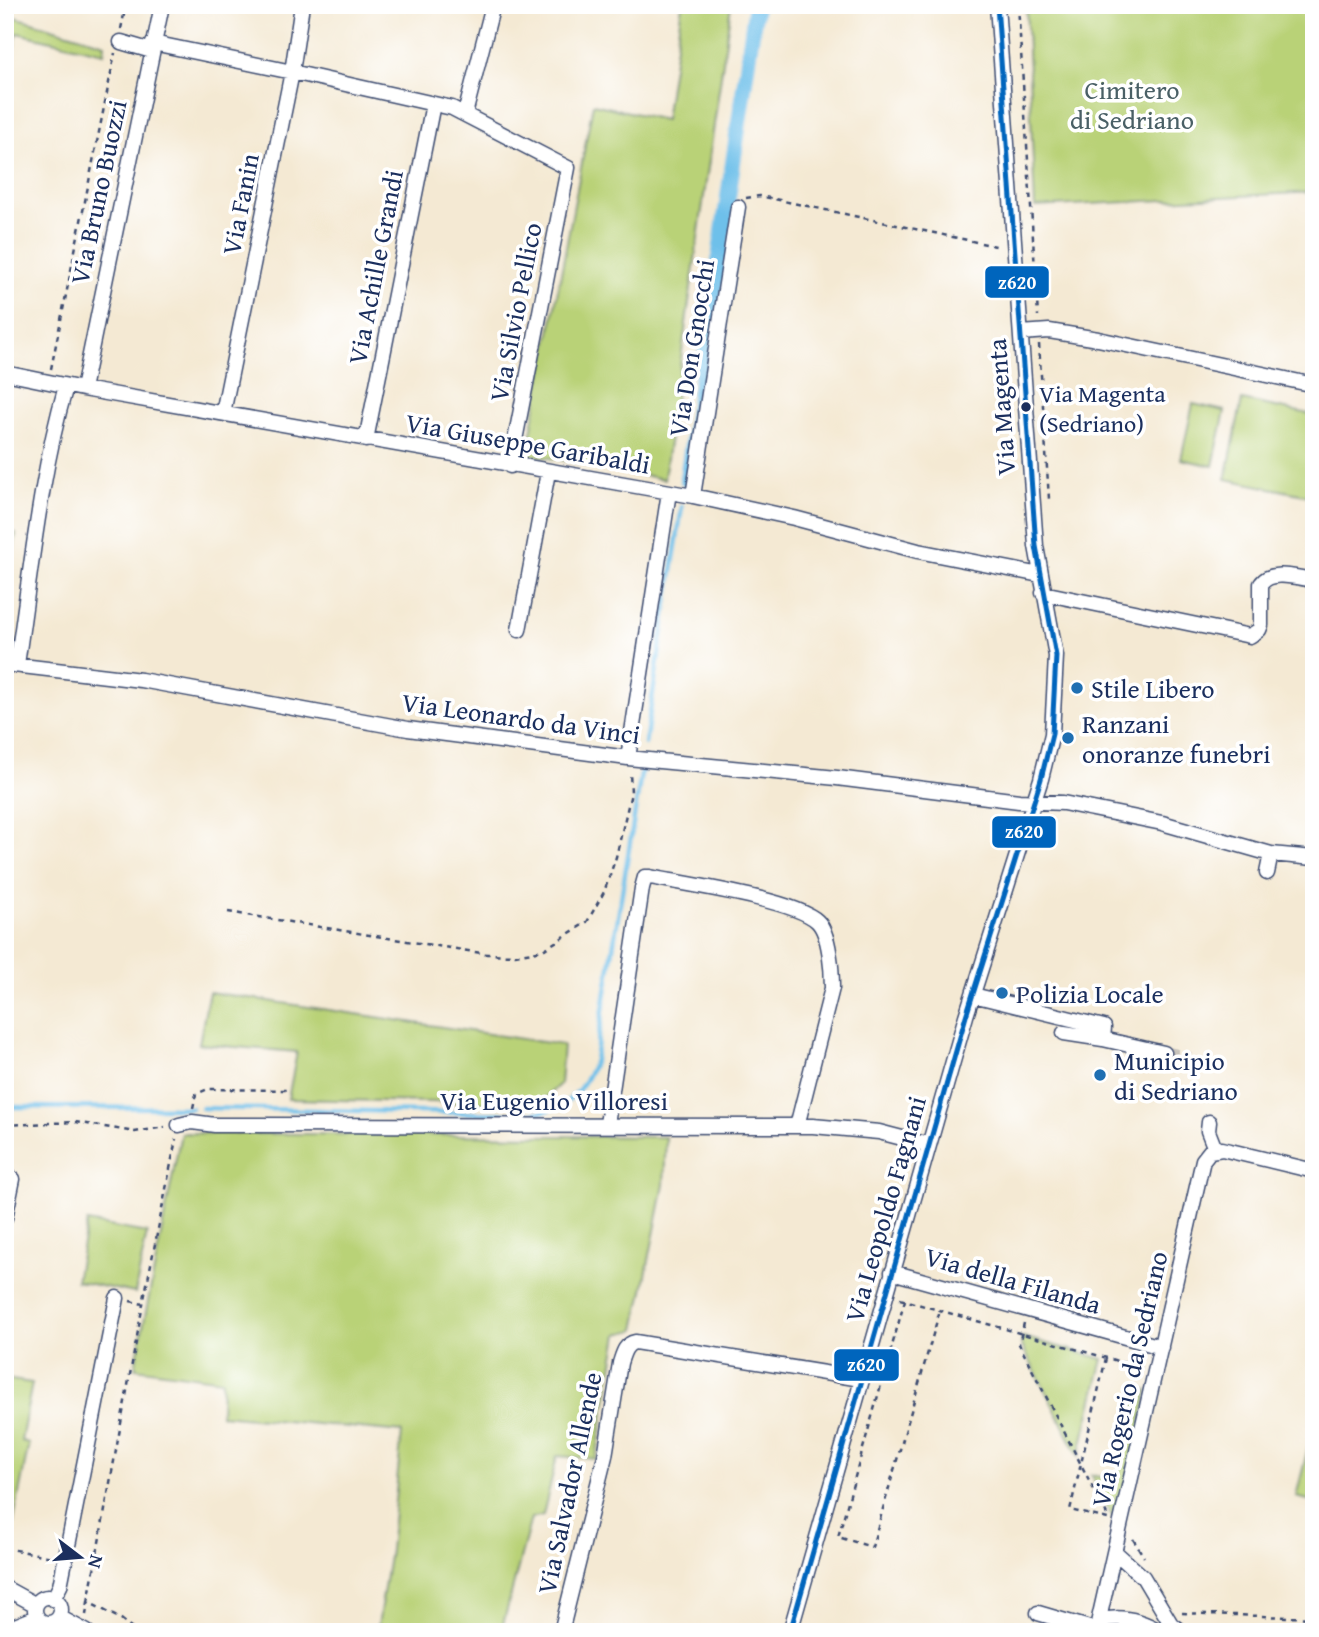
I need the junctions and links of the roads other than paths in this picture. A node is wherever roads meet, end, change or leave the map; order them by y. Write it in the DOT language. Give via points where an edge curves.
graph roads {
  1 [pos="162,5"];
  2 [pos="302,5"];
  3 [pos="493,5"];
  4 [pos="997,5"];
  5 [pos="119,41"];
  6 [pos="153,47"];
  7 [pos="292,72"];
  8 [pos="433,104"];
  9 [pos="465,114"];
  10 [pos="738,207"];
  11 [pos="1021,333"];
  12 [pos="5,373"];
  13 [pos="1314,385"];
  14 [pos="66,386"];
  15 [pos="83,389"];
  16 [pos="223,413"];
  17 [pos="366,440"];
  18 [pos="510,466"];
  19 [pos="548,472"];
  20 [pos="669,492"];
  21 [pos="693,496"];
  22 [pos="1040,575"];
  23 [pos="1314,580"];
  24 [pos="1043,593"];
  25 [pos="519,629"];
  26 [pos="11,664"];
  27 [pos="628,758"];
  28 [pos="1033,800"];
  29 [pos="1271,854"];
  30 [pos="1314,858"];
  31 [pos="1267,873"];
  32 [pos="973,995"];
  33 [pos="1064,1033"];
  34 [pos="1103,1039"];
  35 [pos="1164,1053"];
  36 [pos="1209,1122"];
  37 [pos="185,1124"];
  38 [pos="607,1124"];
  39 [pos="797,1126"];
  40 [pos="929,1145"];
  41 [pos="1218,1149"];
  42 [pos="1314,1171"];
  43 [pos="13,1179"];
  44 [pos="5,1218"];
  45 [pos="892,1272"];
  46 [pos="117,1298"];
  47 [pos="1161,1347"];
  48 [pos="861,1380"];
  49 [pos="1115,1552"];
  50 [pos="5,1588"];
  51 [pos="53,1599"];
  52 [pos="36,1611"];
  53 [pos="1038,1613"];
  54 [pos="59,1617"];
  55 [pos="1097,1627"];
  56 [pos="5,1630"];
  57 [pos="85,1631"];
  58 [pos="561,1632"];
  59 [pos="790,1632"];
  60 [pos="1161,1632"];
  61 [pos="1181,1632"];
  1 -- 6 [label="street, Via Bruno Buozzi"];
  2 -- 7 [label="street, Via Fanin"];
  3 -- 9 [label="street"];
  4 -- 11 [label="street, Via Magenta"];
  5 -- 6 [label="street"];
  6 -- 7 [label="street"];
  6 -- 15 [label="street, Via Bruno Buozzi"];
  7 -- 8 [label="street"];
  7 -- 16 [label="street, Via Fanin"];
  8 -- 9 [label="street"];
  8 -- 17 [label="street, Via Achille Grandi"];
  9 -- 18 [label="street, Via Silvio Pellico" via="568,167"];
  10 -- 21 [label="street, Via Don Gnocchi"];
  11 -- 13 [label="street" via="1049,331 1098,339"];
  11 -- 22 [label="street, Via Magenta"];
  12 -- 14 [label="street, Via Giuseppe Garibaldi"];
  14 -- 15 [label="street, Via Giuseppe Garibaldi"];
  14 -- 26 [label="street"];
  15 -- 16 [label="street, Via Giuseppe Garibaldi"];
  16 -- 17 [label="street, Via Giuseppe Garibaldi"];
  17 -- 18 [label="street, Via Giuseppe Garibaldi"];
  18 -- 19 [label="street, Via Giuseppe Garibaldi"];
  19 -- 20 [label="street, Via Giuseppe Garibaldi"];
  19 -- 25 [label="street"];
  20 -- 21 [label="street, Via Giuseppe Garibaldi"];
  20 -- 27 [label="street"];
  21 -- 22 [label="street, Via Giuseppe Garibaldi" via="918,551"];
  22 -- 24 [label="street, Via Magenta"];
  23 -- 24 [label="street" via="1275,575 1264,579 1261,625 1250,636 1070,594"];
  24 -- 28 [label="street, Via Magenta" via="1056,656 1052,734"];
  26 -- 27 [label="street, Via Leonardo da Vinci" via="141,680 408,729"];
  27 -- 28 [label="street, Via Leonardo da Vinci"];
  28 -- 29 [label="street, Via Leonardo da Vinci" via="1163,823"];
  28 -- 32 [label="street, Via Leopoldo Fagnani"];
  29 -- 30 [label="street, Via Leonardo da Vinci"];
  29 -- 31 [label="street"];
  32 -- 34 [label="street" via="1104,1027"];
  32 -- 40 [label="street, Via Leopoldo Fagnani"];
  33 -- 34 [label="street"];
  34 -- 35 [label="street"];
  36 -- 41 [label="street"];
  37 -- 38 [label="street, Via Eugenio Villoresi"];
  38 -- 39 [label="street, Via Eugenio Villoresi"];
  38 -- 39 [label="street" via="643,881 650,877 784,905 818,921 824,932 832,988"];
  39 -- 40 [label="street, Via Eugenio Villoresi" via="879,1132"];
  40 -- 45 [label="street, Via Leopoldo Fagnani"];
  41 -- 42 [label="street"];
  41 -- 47 [label="street, Via Rogerio da Sedriano" via="1203,1160"];
  43 -- 44 [label="street"];
  45 -- 47 [label="street, Via della Filanda"];
  45 -- 48 [label="street, Via Leopoldo Fagnani"];
  46 -- 51 [label="street" via="60,1586"];
  47 -- 49 [label="street, Via Rogerio da Sedriano"];
  48 -- 58 [label="street, Via Salvador Allende" via="635,1342 628,1345"];
  48 -- 59 [label="street, Via Leopoldo Fagnani"];
  49 -- 55 [label="street, Via Rogerio da Sedriano"];
  49 -- 61 [label="street" via="1143,1577 1171,1624"];
  50 -- 52 [label="street"];
  51 -- 52 [label="street" via="42,1599"];
  51 -- 54 [label="street" via="60,1607"];
  52 -- 54 [label="street" via="47,1623"];
  52 -- 56 [label="street"];
  53 -- 55 [label="street"];
  54 -- 57 [label="street"];
  55 -- 60 [label="street" via="1122,1618"];
}
